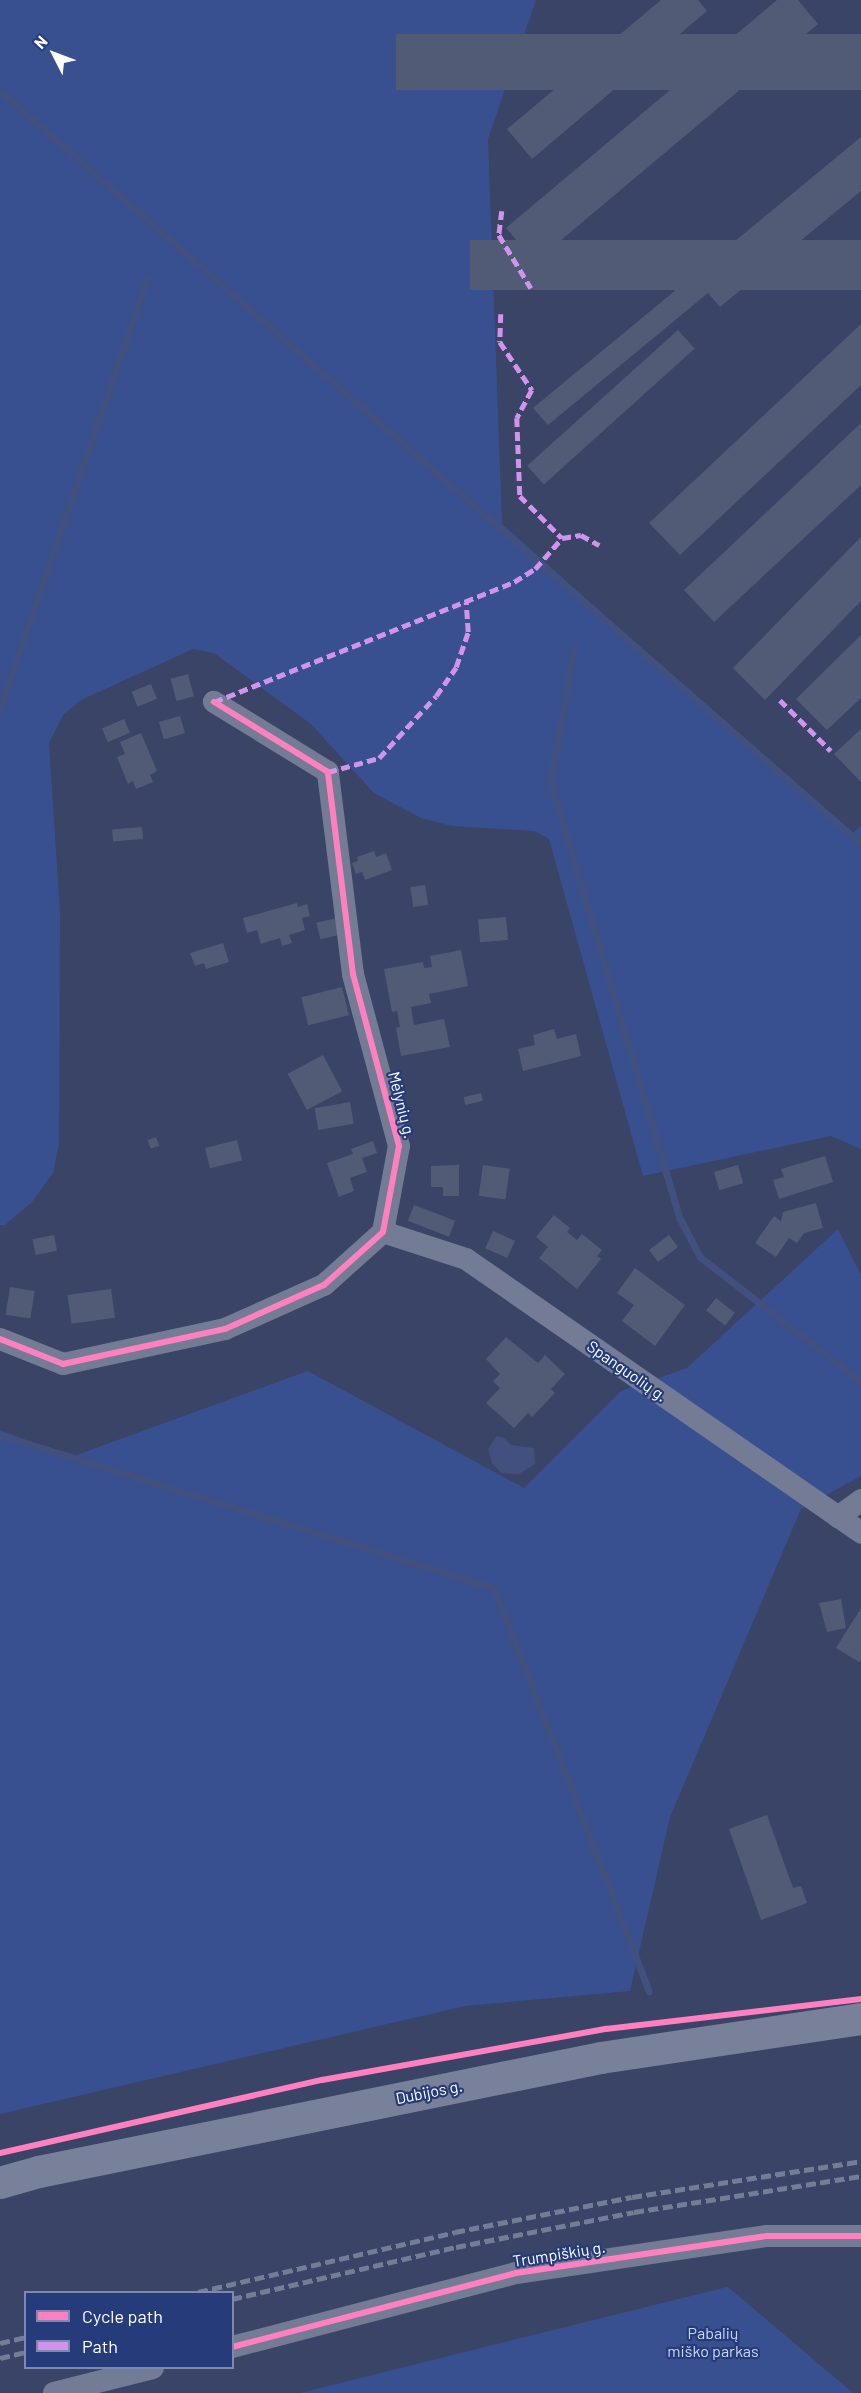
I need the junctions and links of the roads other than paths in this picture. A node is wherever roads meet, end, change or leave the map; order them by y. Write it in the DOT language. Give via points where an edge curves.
graph roads {
  1 [pos="214,702"];
  2 [pos="383,1232"];
  3 [pos="0,1339"];
  4 [pos="861,1500"];
  5 [pos="838,1517"];
  6 [pos="861,1533"];
  7 [pos="861,2019"];
  8 [pos="0,2182"];
  9 [pos="861,2236"];
  10 [pos="234,2346"];
  11 [pos="145,2369"];
  12 [pos="54,2393"];
  1 -- 2 [label="street, Mėlynių g." via="328,772 353,974 399,1146"];
  2 -- 3 [label="street" via="324,1285 225,1329 63,1364"];
  2 -- 5 [label="street, Spanguolių g." via="466,1259"];
  4 -- 5 [label="street"];
  5 -- 6 [label="street, Spanguolių g."];
  7 -- 8 [label="main road, Dubijos g." via="601,2058"];
  9 -- 10 [label="street, Trumpiškių g." via="767,2236 516,2273"];
  11 -- 12 [label="street"];
}
